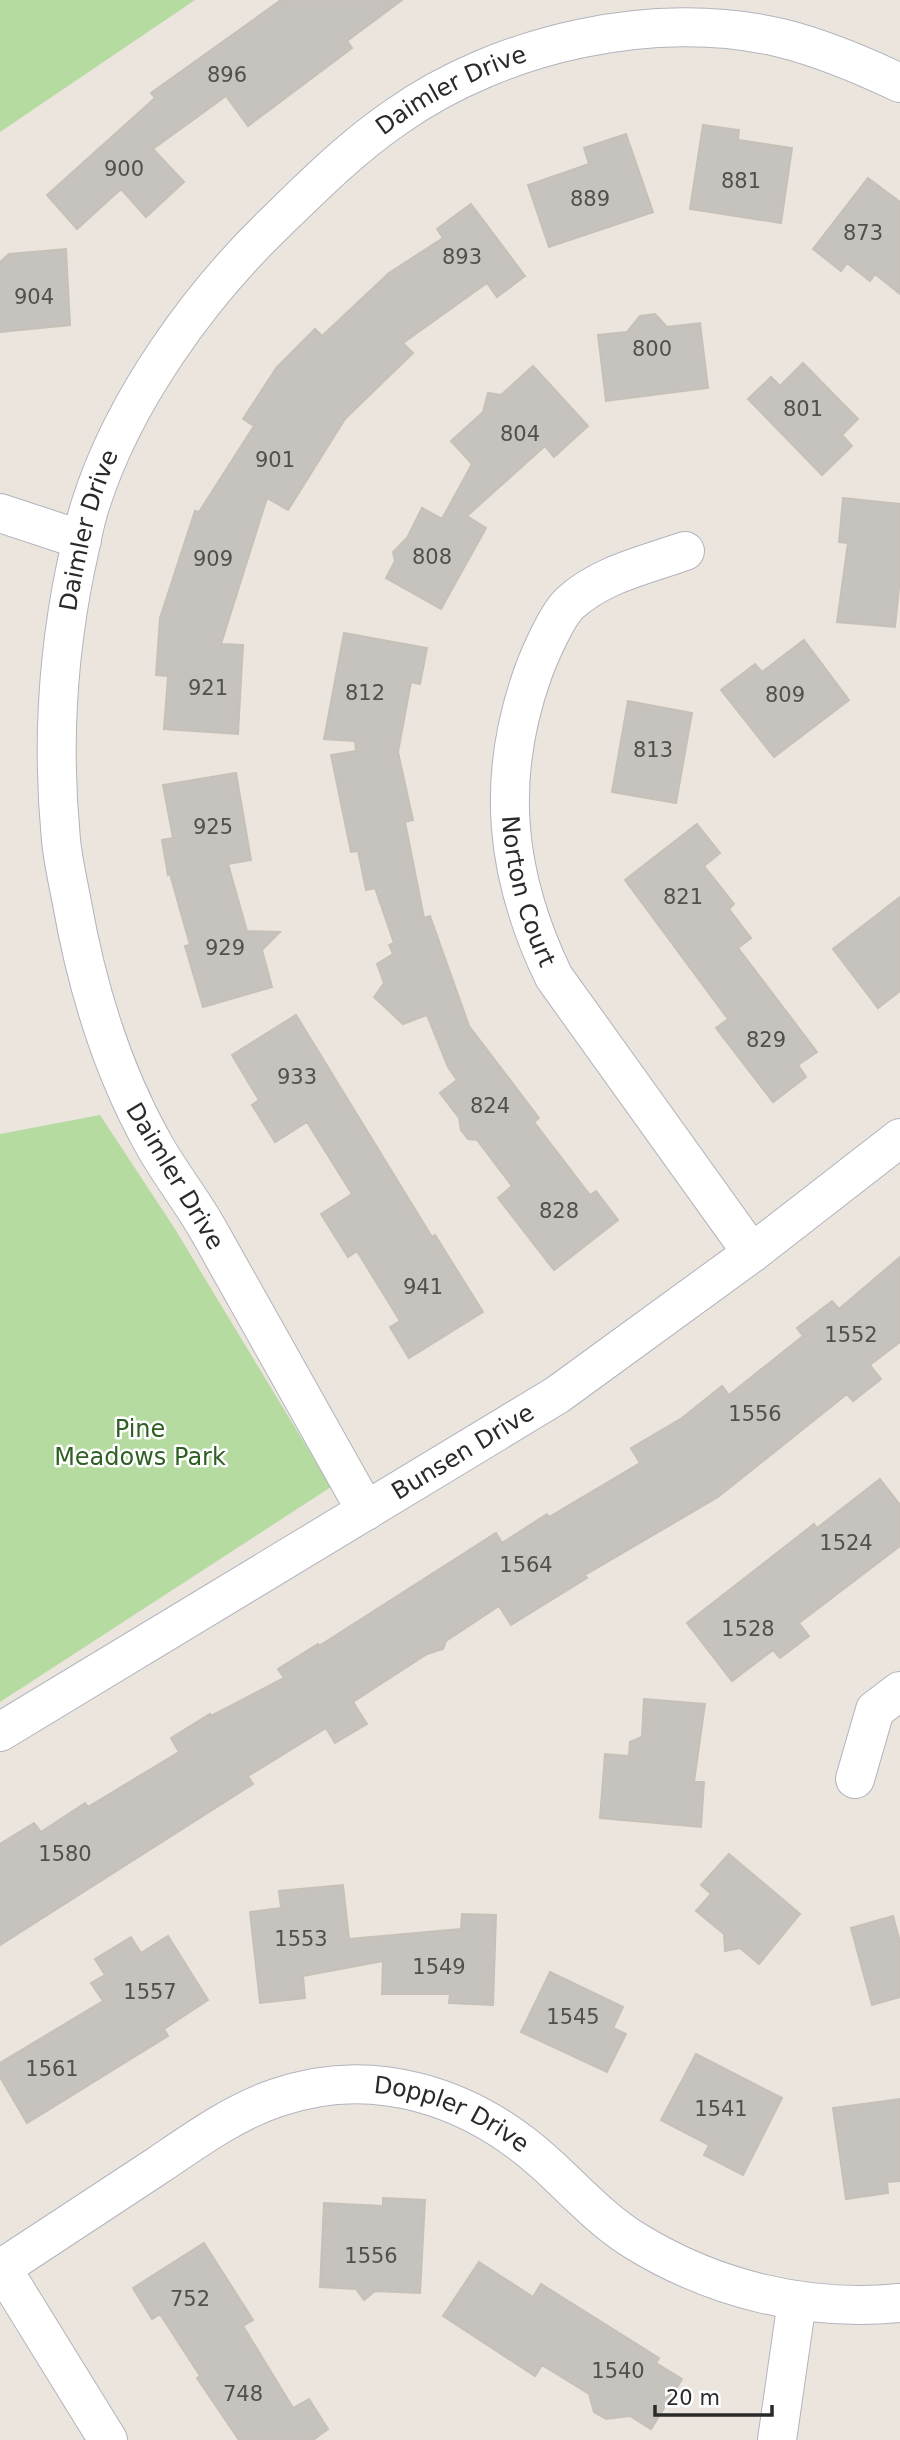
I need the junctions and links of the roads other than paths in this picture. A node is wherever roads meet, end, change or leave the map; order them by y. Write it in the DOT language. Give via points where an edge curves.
graph roads {
  1 [pos="900,83"];
  2 [pos="0,513"];
  3 [pos="82,540"];
  4 [pos="685,551"];
  5 [pos="900,1138"];
  6 [pos="752,1254"];
  7 [pos="366,1511"];
  8 [pos="900,1691"];
  9 [pos="0,1732"];
  10 [pos="855,1779"];
  11 [pos="1,2267"];
  12 [pos="797,2301"];
  13 [pos="900,2303"];
  14 [pos="108,2440"];
  15 [pos="777,2440"];
  1 -- 3 [label="street, Daimler Drive" via="855,61 780,38 729,30 665,28 595,35 538,50 461,79 399,114 343,157 256,241 202,303 146,386 115,445 91,502"];
  2 -- 3 [label="street"];
  3 -- 7 [label="street, Daimler Drive" via="58,688 56,758 62,845 79,945 99,1021 127,1094 156,1149 199,1214"];
  4 -- 6 [label="street, Norton Court" via="606,578 568,604 540,653 522,705 511,760 509,818 520,888 538,945 554,977"];
  5 -- 6 [label="street, Bunsen Drive"];
  6 -- 7 [label="street, Bunsen Drive" via="557,1395"];
  7 -- 9 [label="street, Bunsen Drive"];
  8 -- 10 [label="street" via="875,1710"];
  11 -- 12 [label="street, Doppler Drive" via="223,2123 276,2098 323,2087 371,2085 420,2092 466,2108 508,2132 634,2241 733,2287"];
  11 -- 14 [label="street"];
  12 -- 13 [label="street, Doppler Drive" via="864,2306"];
  12 -- 15 [label="street"];
}
